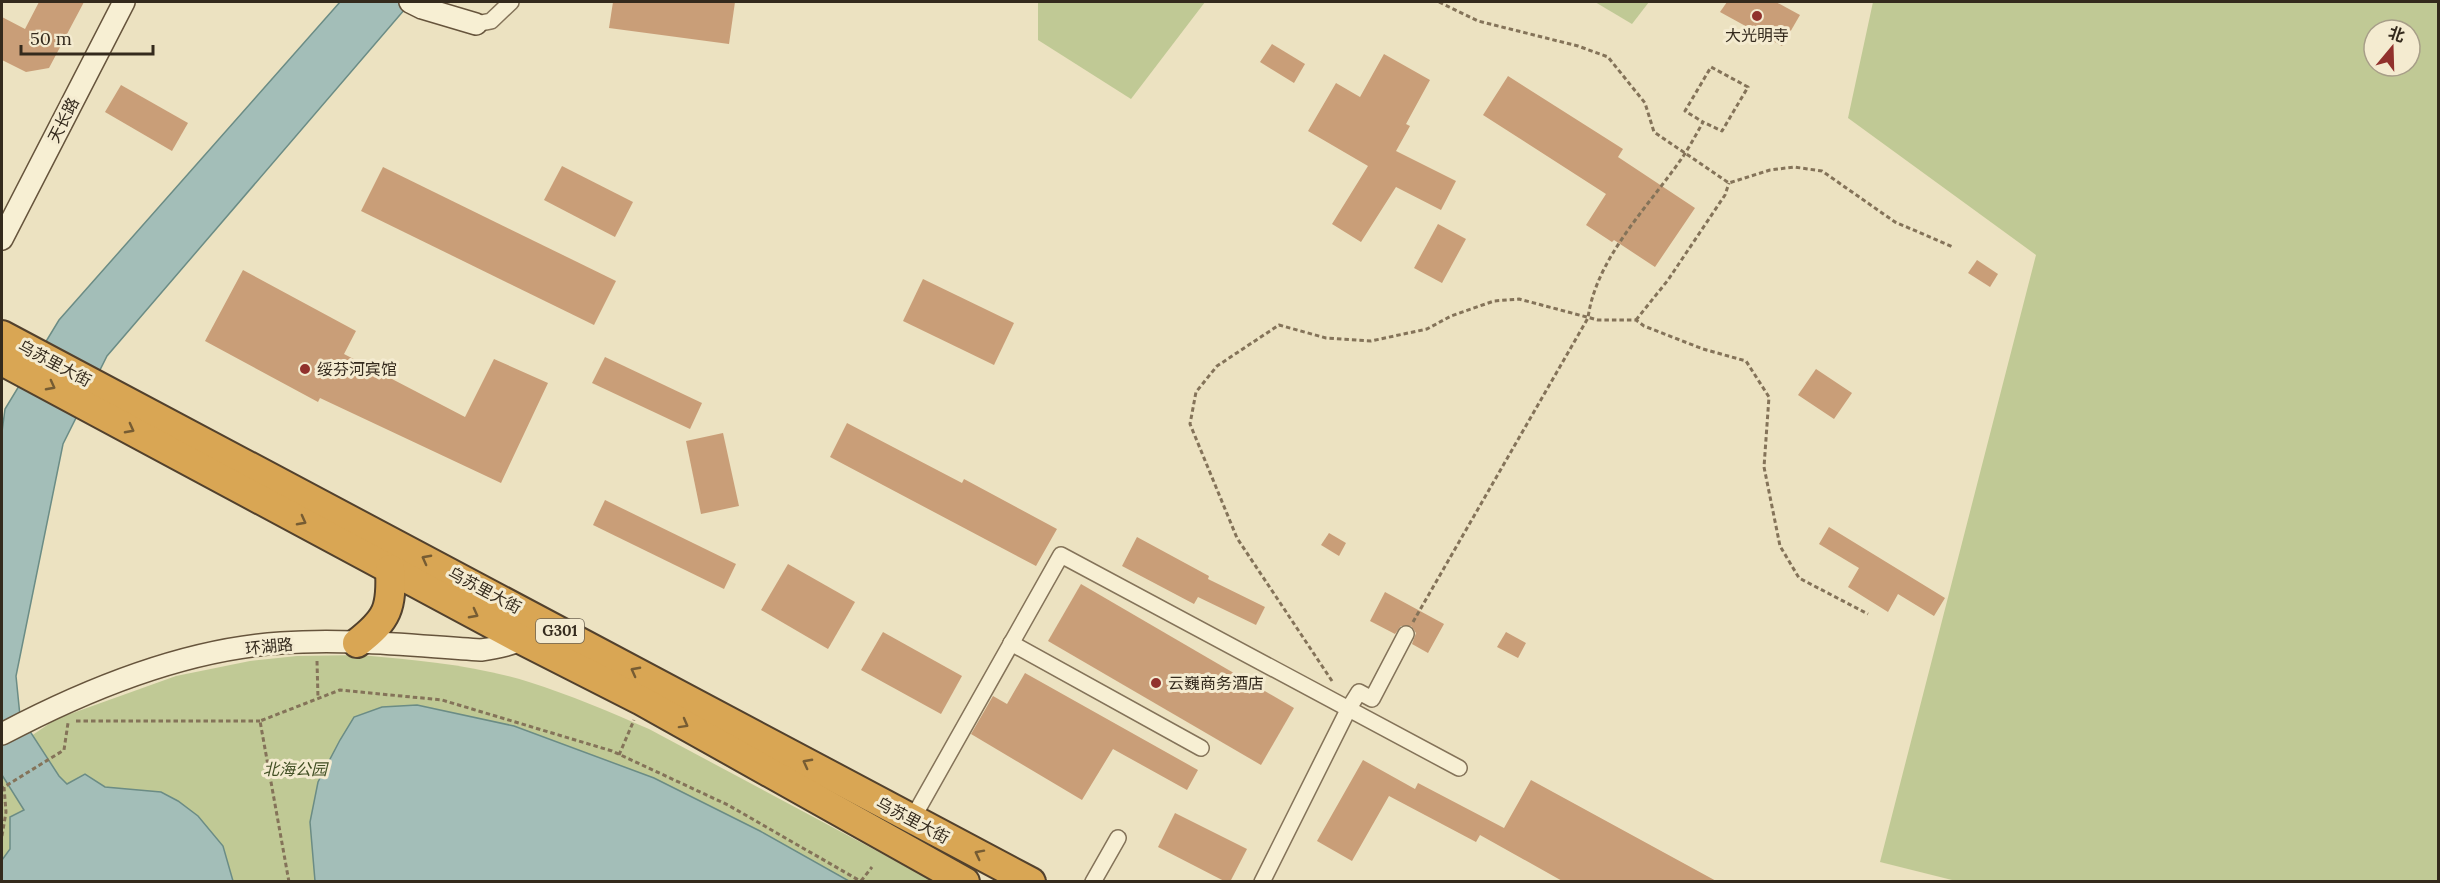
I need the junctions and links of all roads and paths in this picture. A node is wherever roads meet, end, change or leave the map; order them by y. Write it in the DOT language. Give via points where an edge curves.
graph roads {
  1 [pos="124,2"];
  2 [pos="410,2"];
  3 [pos="511,2"];
  4 [pos="1439,2"];
  5 [pos="476,24"];
  6 [pos="1703,122"];
  7 [pos="1685,153"];
  8 [pos="1729,183"];
  9 [pos="2,239"];
  10 [pos="1953,247"];
  11 [pos="1588,318"];
  12 [pos="1636,320"];
  13 [pos="2,335"];
  14 [pos="19,361"];
  15 [pos="84,391"];
  16 [pos="390,568"];
  17 [pos="1868,614"];
  18 [pos="544,622"];
  19 [pos="1406,634"];
  20 [pos="522,640"];
  21 [pos="317,643"];
  22 [pos="1011,643"];
  23 [pos="357,644"];
  24 [pos="318,698"];
  25 [pos="642,701"];
  26 [pos="1349,708"];
  27 [pos="260,721"];
  28 [pos="2,734"];
  29 [pos="1201,748"];
  30 [pos="619,754"];
  31 [pos="1459,768"];
  32 [pos="3,787"];
  33 [pos="905,832"];
  34 [pos="2,836"];
  35 [pos="1118,838"];
  36 [pos="872,867"];
  37 [pos="862,881"];
  38 [pos="289,882"];
  39 [pos="965,882"];
  40 [pos="1031,882"];
  41 [pos="1093,882"];
  42 [pos="1262,882"];
  1 -- 9 [label="main road, 天长路"];
  2 -- 5 [label="main road"];
  3 -- 5 [label="street" via="491,21"];
  4 -- 7 [label="path" via="1478,21 1608,57 1644,104 1654,132"];
  6 -- 6 [label="path" via="1685,111 1711,67 1748,87 1722,132"];
  6 -- 7 [label="path"];
  7 -- 8 [label="path"];
  7 -- 11 [label="path" via="1615,250 1590,303"];
  8 -- 10 [label="path" via="1770,170 1794,167 1822,171 1895,222"];
  8 -- 12 [label="path" via="1725,195 1668,280"];
  11 -- 12 [label="path"];
  11 -- 19 [label="path"];
  11 -- 26 [label="path" via="1519,299 1494,301 1451,316 1427,330 1371,341 1326,339 1279,325 1217,366 1196,392 1190,424 1237,538"];
  12 -- 17 [label="path" via="1703,349 1746,361 1769,397 1764,467 1780,546 1799,578"];
  13 -- 14 [label="highway, 乌苏里大街 / G301"];
  14 -- 15 [label="highway, 乌苏里大街 / G301"];
  15 -- 16 [label="highway, 乌苏里大街 / G301, one-way"];
  18 -- 15 [label="highway, 乌苏里大街 / G301, one-way"];
  16 -- 20 [label="highway, 乌苏里大街 / G301, one-way"];
  16 -- 23 [label="highway" via="391,591 384,618"];
  18 -- 20 [label="main road, 环湖路"];
  33 -- 18 [label="highway, 乌苏里大街 / G301, one-way"];
  19 -- 26 [label="street" via="1372,699 1359,692"];
  20 -- 23 [label="main road, 环湖路" via="481,650"];
  20 -- 25 [label="highway, 乌苏里大街 / G301"];
  21 -- 23 [label="main road, 环湖路"];
  21 -- 24 [label="path"];
  21 -- 28 [label="main road, 环湖路" via="281,643 202,656 126,678"];
  22 -- 26 [label="street" via="1060,555"];
  22 -- 29 [label="street"];
  22 -- 33 [label="street"];
  24 -- 27 [label="path"];
  24 -- 30 [label="path" via="340,690 442,700"];
  25 -- 30 [label="path"];
  25 -- 33 [label="highway, 乌苏里大街 / G301, one-way"];
  26 -- 31 [label="street"];
  26 -- 42 [label="street"];
  27 -- 32 [label="path" via="68,721 64,750"];
  27 -- 38 [label="path"];
  30 -- 37 [label="path" via="728,805"];
  32 -- 34 [label="path" via="6,812"];
  33 -- 39 [label="highway, 乌苏里大街 / G301"];
  40 -- 33 [label="highway, 乌苏里大街 / G301, one-way"];
  35 -- 41 [label="street"];
  36 -- 37 [label="path"];
}
